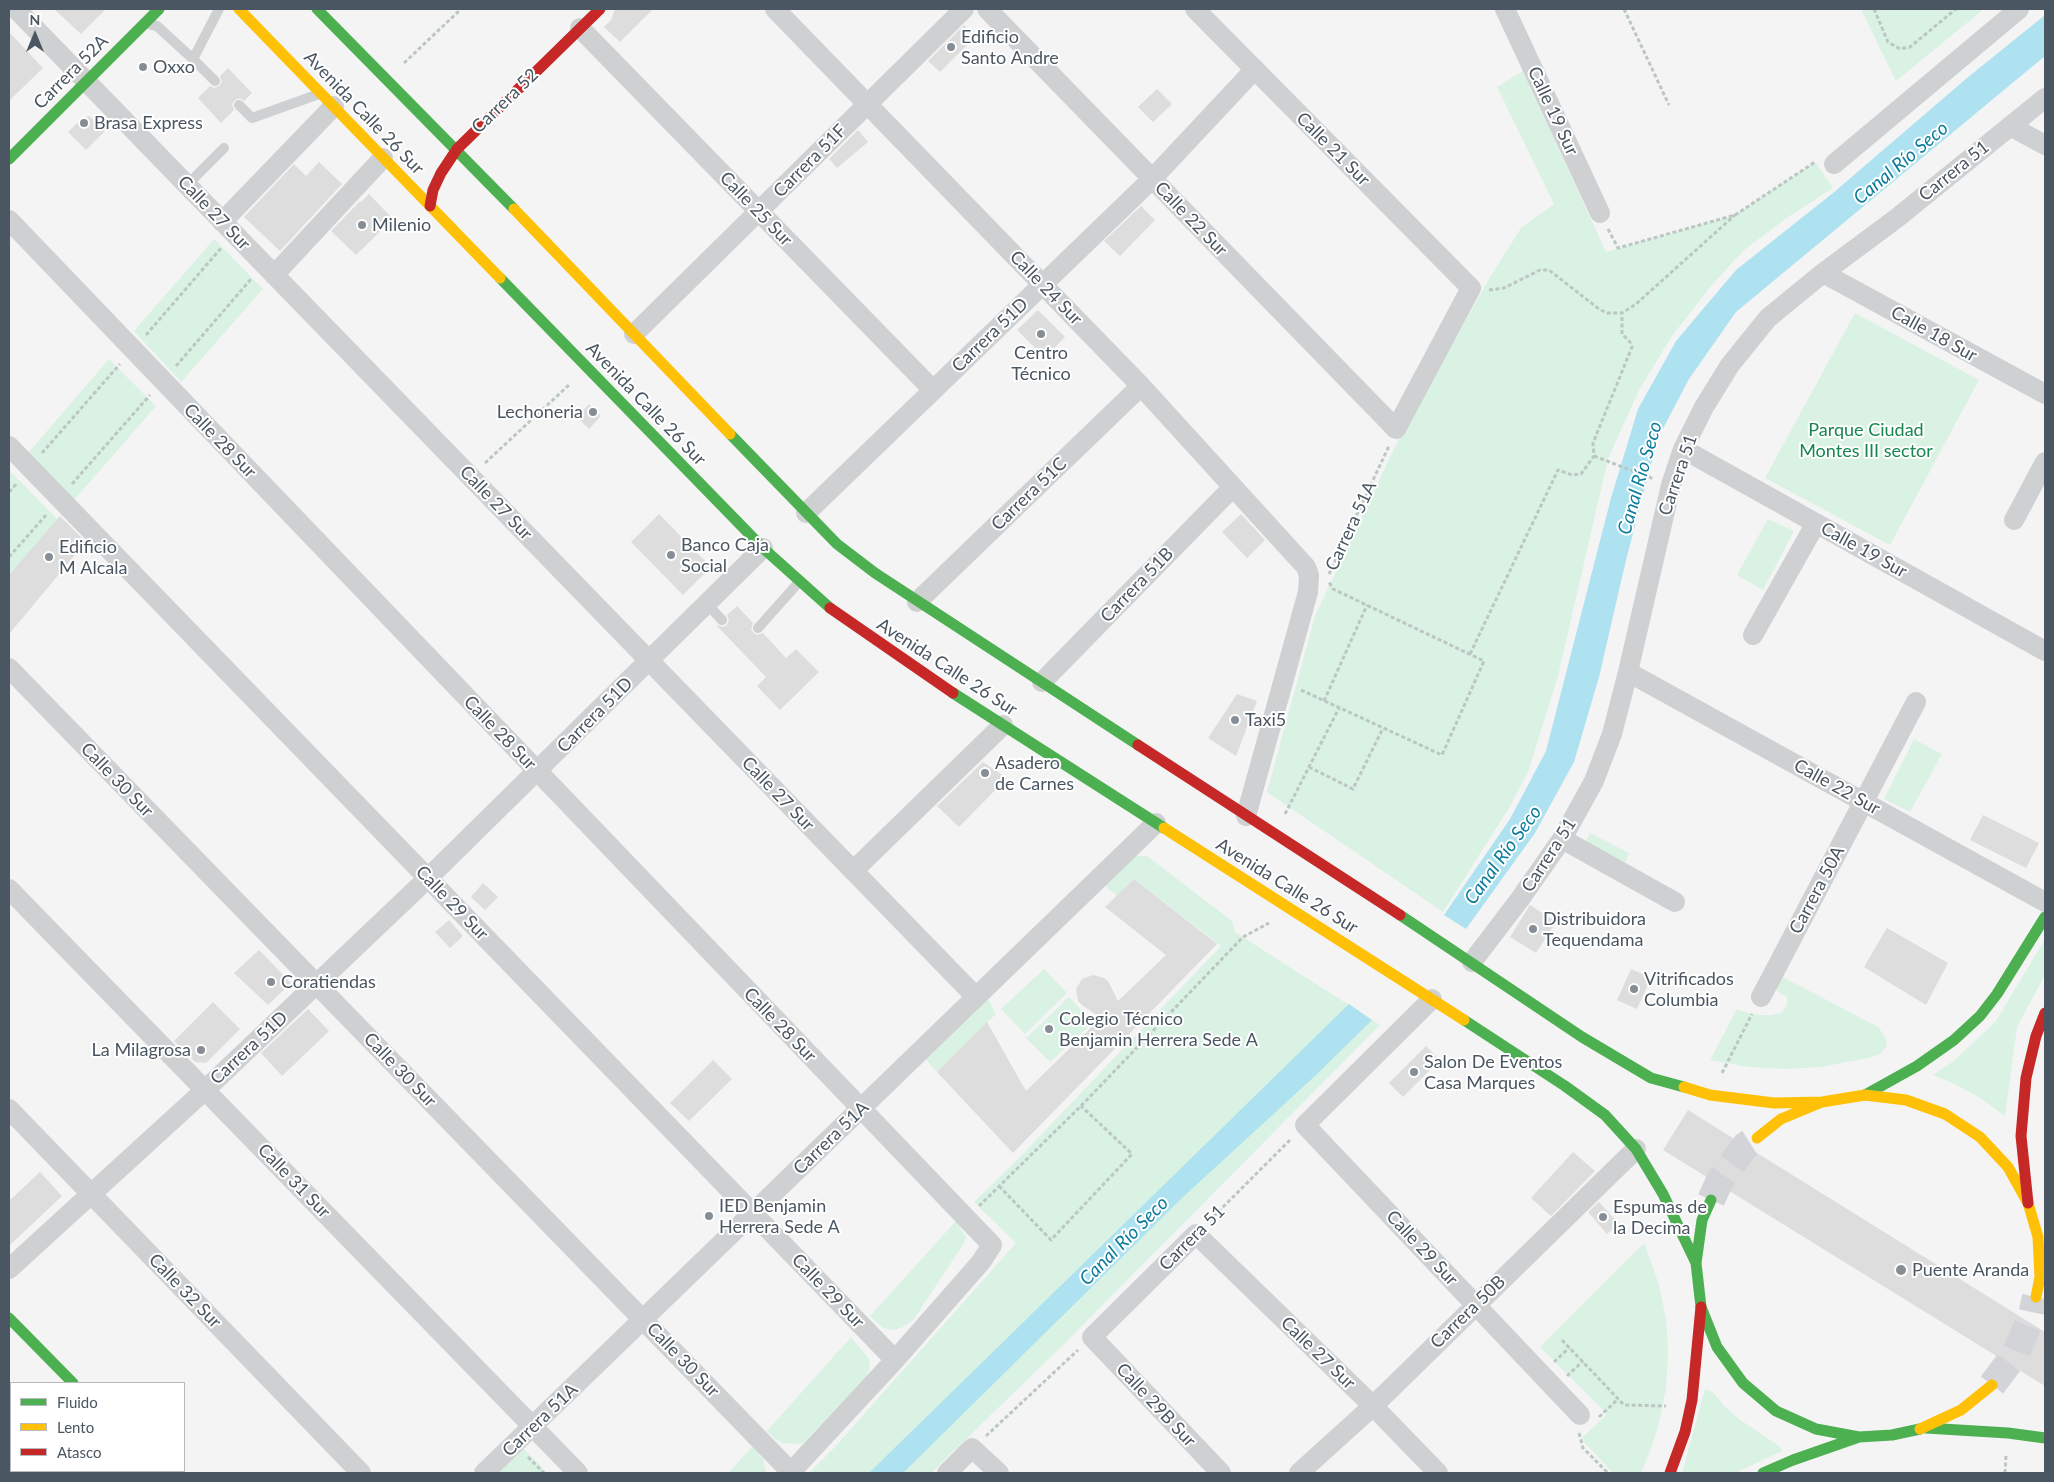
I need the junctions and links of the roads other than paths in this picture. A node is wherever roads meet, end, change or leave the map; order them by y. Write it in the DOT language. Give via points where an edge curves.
graph roads {
  1 [pos="16,9"];
  2 [pos="159,9"];
  3 [pos="220,9"];
  4 [pos="239,9"];
  5 [pos="318,9"];
  6 [pos="600,9"];
  7 [pos="775,9"];
  8 [pos="964,9"];
  9 [pos="987,9"];
  10 [pos="1195,9"];
  11 [pos="1505,9"];
  12 [pos="2019,9"];
  13 [pos="144,24"];
  14 [pos="580,28"];
  15 [pos="193,59"];
  16 [pos="1255,70"];
  17 [pos="86,81"];
  18 [pos="215,81"];
  19 [pos="2045,98"];
  20 [pos="327,100"];
  21 [pos="867,104"];
  22 [pos="239,106"];
  23 [pos="2010,126"];
  24 [pos="2045,145"];
  25 [pos="224,148"];
  26 [pos="456,149"];
  27 [pos="383,158"];
  28 [pos="9,159"];
  29 [pos="1834,164"];
  30 [pos="1152,179"];
  31 [pos="187,185"];
  32 [pos="430,206"];
  33 [pos="759,212"];
  34 [pos="1600,213"];
  35 [pos="9,220"];
  36 [pos="222,222"];
  37 [pos="269,270"];
  38 [pos="1823,273"];
  39 [pos="1042,285"];
  40 [pos="634,334"];
  41 [pos="1141,386"];
  42 [pos="933,390"];
  43 [pos="2045,394"];
  44 [pos="1396,429"];
  45 [pos="9,446"];
  46 [pos="1683,449"];
  47 [pos="2045,462"];
  48 [pos="1233,487"];
  49 [pos="806,513"];
  50 [pos="2014,520"];
  51 [pos="1816,524"];
  52 [pos="763,548"];
  53 [pos="1318,577"];
  54 [pos="799,581"];
  55 [pos="917,602"];
  56 [pos="706,604"];
  57 [pos="722,620"];
  58 [pos="758,628"];
  59 [pos="1753,635"];
  60 [pos="2045,651"];
  61 [pos="650,661"];
  62 [pos="9,668"];
  63 [pos="1628,672"];
  64 [pos="1042,682"];
  65 [pos="1916,702"];
  66 [pos="1003,725"];
  67 [pos="538,772"];
  68 [pos="1863,802"];
  69 [pos="1246,816"];
  70 [pos="1156,823"];
  71 [pos="1562,839"];
  72 [pos="853,871"];
  73 [pos="428,878"];
  74 [pos="9,889"];
  75 [pos="1675,902"];
  76 [pos="2045,902"];
  77 [pos="2045,917"];
  78 [pos="1472,962"];
  79 [pos="316,984"];
  80 [pos="976,997"];
  81 [pos="1761,997"];
  82 [pos="1432,999"];
  83 [pos="2045,1013"];
  84 [pos="205,1090"];
  85 [pos="1865,1095"];
  86 [pos="1822,1102"];
  87 [pos="9,1109"];
  88 [pos="861,1109"];
  89 [pos="1757,1138"];
  90 [pos="1636,1149"];
  91 [pos="91,1194"];
  92 [pos="1711,1200"];
  93 [pos="2028,1203"];
  94 [pos="753,1213"];
  95 [pos="1196,1234"];
  96 [pos="2038,1237"];
  97 [pos="2045,1252"];
  98 [pos="1696,1263"];
  99 [pos="9,1269"];
  100 [pos="2036,1297"];
  101 [pos="1476,1305"];
  102 [pos="1701,1307"];
  103 [pos="9,1318"];
  104 [pos="643,1320"];
  105 [pos="1092,1338"];
  106 [pos="895,1360"];
  107 [pos="63,1380"];
  108 [pos="1992,1385"];
  109 [pos="1373,1406"];
  110 [pos="1580,1415"];
  111 [pos="533,1427"];
  112 [pos="1924,1428"];
  113 [pos="1859,1437"];
  114 [pos="2045,1438"];
  115 [pos="361,1473"];
  116 [pos="484,1473"];
  117 [pos="578,1473"];
  118 [pos="791,1473"];
  119 [pos="947,1473"];
  120 [pos="999,1473"];
  121 [pos="1221,1473"];
  122 [pos="1299,1473"];
  123 [pos="1438,1473"];
  124 [pos="1670,1473"];
  125 [pos="1763,1473"];
  1 -- 17 [label="street, Calle 27 Sur"];
  2 -- 13 [label="main road, Carrera 52A"];
  3 -- 15 [label="lane"];
  4 -- 20 [label="main road, Avenida Calle 26 Sur"];
  5 -- 26 [label="main road, Avenida Calle 26 Sur"];
  6 -- 14 [label="main road, Carrera 52"];
  7 -- 21 [label="street, Calle 24 Sur"];
  8 -- 21 [label="street, Carrera 51F"];
  9 -- 30 [label="street, Calle 22 Sur"];
  10 -- 16 [label="street, Calle 21 Sur"];
  11 -- 34 [label="street, Calle 19 Sur"];
  12 -- 29 [label="street"];
  13 -- 15 [label="lane" via="157,26"];
  13 -- 17 [label="main road, Carrera 52A"];
  14 -- 26 [label="main road, Carrera 52"];
  14 -- 33 [label="street, Calle 25 Sur"];
  15 -- 18 [label="lane"];
  16 -- 30 [label="street, Carrera 51D"];
  16 -- 44 [label="street, Calle 21 Sur" via="1471,288"];
  17 -- 28 [label="main road, Carrera 52A"];
  17 -- 31 [label="street, Calle 27 Sur"];
  19 -- 23 [label="street, Carrera 51"];
  20 -- 22 [label="lane" via="252,118"];
  20 -- 27 [label="main road, Avenida Calle 26 Sur"];
  20 -- 36 [label="street"];
  21 -- 33 [label="street, Carrera 51F"];
  21 -- 39 [label="street, Calle 24 Sur"];
  23 -- 24 [label="street"];
  23 -- 38 [label="street, Carrera 51"];
  25 -- 31 [label="lane"];
  26 -- 32 [label="main road, Carrera 52" via="437,182"];
  26 -- 40 [label="main road, Avenida Calle 26 Sur"];
  27 -- 32 [label="main road, Avenida Calle 26 Sur"];
  27 -- 37 [label="street"];
  30 -- 39 [label="street, Carrera 51D"];
  30 -- 44 [label="street, Calle 22 Sur"];
  31 -- 36 [label="street, Calle 27 Sur"];
  32 -- 52 [label="main road, Avenida Calle 26 Sur"];
  33 -- 40 [label="street, Carrera 51F"];
  33 -- 42 [label="street, Calle 25 Sur"];
  35 -- 67 [label="street, Calle 28 Sur"];
  36 -- 37 [label="street, Calle 27 Sur"];
  37 -- 61 [label="street, Calle 27 Sur"];
  38 -- 43 [label="street, Calle 18 Sur"];
  38 -- 46 [label="street, Carrera 51" via="1768,318 1750,339 1704,407"];
  39 -- 41 [label="street, Calle 24 Sur"];
  39 -- 42 [label="street, Carrera 51D"];
  40 -- 49 [label="main road, Avenida Calle 26 Sur"];
  41 -- 48 [label="street, Calle 24 Sur"];
  41 -- 55 [label="street, Carrera 51C"];
  42 -- 49 [label="street, Carrera 51D"];
  45 -- 73 [label="street, Calle 29 Sur"];
  46 -- 51 [label="street, Calle 19 Sur"];
  46 -- 63 [label="street, Carrera 51" via="1671,485"];
  47 -- 50 [label="street"];
  48 -- 53 [label="street, Calle 24 Sur"];
  48 -- 64 [label="street, Carrera 51B"];
  49 -- 55 [label="main road, Avenida Calle 26 Sur" via="855,559"];
  51 -- 59 [label="street"];
  51 -- 60 [label="street, Calle 19 Sur"];
  52 -- 54 [label="main road, Avenida Calle 26 Sur"];
  52 -- 56 [label="street, Carrera 51D"];
  53 -- 69 [label="street, Carrera 51A" via="1308,592"];
  54 -- 58 [label="lane"];
  54 -- 66 [label="main road, Avenida Calle 26 Sur" via="856,628"];
  55 -- 64 [label="main road, Avenida Calle 26 Sur"];
  56 -- 57 [label="lane"];
  56 -- 61 [label="street, Carrera 51D"];
  61 -- 67 [label="street, Carrera 51D"];
  61 -- 72 [label="street, Calle 27 Sur"];
  62 -- 79 [label="street, Calle 30 Sur"];
  63 -- 68 [label="street, Calle 22 Sur"];
  63 -- 71 [label="street, Carrera 51" via="1612,734 1600,765"];
  64 -- 69 [label="main road, Avenida Calle 26 Sur"];
  65 -- 68 [label="street, Carrera 50A"];
  66 -- 70 [label="main road, Avenida Calle 26 Sur"];
  66 -- 72 [label="street"];
  67 -- 73 [label="street, Carrera 51D"];
  67 -- 88 [label="street, Calle 28 Sur"];
  68 -- 76 [label="street, Calle 22 Sur"];
  68 -- 81 [label="street, Carrera 50A"];
  69 -- 78 [label="main road, Avenida Calle 26 Sur"];
  70 -- 80 [label="street, Carrera 51A"];
  70 -- 82 [label="main road, Avenida Calle 26 Sur"];
  71 -- 75 [label="street"];
  71 -- 78 [label="street, Carrera 51"];
  72 -- 80 [label="street, Calle 27 Sur"];
  73 -- 79 [label="street, Carrera 51D"];
  73 -- 94 [label="street, Calle 29 Sur"];
  74 -- 84 [label="street, Calle 31 Sur"];
  77 -- 85 [label="main road" via="1998,994 1980,1016 1924,1061"];
  78 -- 86 [label="main road, Avenida Calle 26 Sur" via="1582,1037 1651,1078 1710,1095 1774,1102"];
  79 -- 84 [label="street, Carrera 51D"];
  79 -- 104 [label="street, Calle 30 Sur"];
  80 -- 88 [label="street, Carrera 51A"];
  82 -- 90 [label="main road, Avenida Calle 26 Sur" via="1605,1115"];
  82 -- 101 [label="street, Calle 29 Sur" via="1306,1125"];
  83 -- 93 [label="main road" via="2026,1078 2021,1136"];
  84 -- 91 [label="street, Carrera 51D"];
  84 -- 111 [label="street, Calle 31 Sur"];
  85 -- 86 [label="main road"];
  85 -- 93 [label="main road" via="1906,1100 1946,1114 1980,1136 2008,1167"];
  86 -- 89 [label="main road" via="1781,1119"];
  87 -- 91 [label="street, Calle 32 Sur"];
  88 -- 94 [label="street, Carrera 51A"];
  88 -- 106 [label="street, Calle 28 Sur" via="992,1245 981,1262"];
  90 -- 98 [label="main road, Avenida Calle 26 Sur" via="1663,1194"];
  90 -- 101 [label="street, Carrera 50B"];
  91 -- 99 [label="street, Carrera 51D"];
  91 -- 115 [label="street, Calle 32 Sur"];
  92 -- 98 [label="main road" via="1702,1220"];
  93 -- 96 [label="main road"];
  94 -- 104 [label="street, Carrera 51A"];
  94 -- 106 [label="street, Calle 29 Sur"];
  95 -- 105 [label="street, Carrera 51"];
  95 -- 109 [label="street, Calle 27 Sur"];
  96 -- 97 [label="main road"];
  96 -- 100 [label="main road" via="2040,1277"];
  98 -- 102 [label="main road"];
  101 -- 109 [label="street, Carrera 50B"];
  101 -- 110 [label="street, Calle 29 Sur"];
  102 -- 113 [label="main road" via="1717,1347 1742,1383 1776,1411 1816,1429"];
  102 -- 124 [label="main road" via="1692,1400 1685,1432"];
  103 -- 107 [label="main road"];
  104 -- 111 [label="street, Carrera 51A"];
  104 -- 118 [label="street, Calle 30 Sur"];
  105 -- 121 [label="street, Calle 29B Sur"];
  106 -- 118 [label="street"];
  108 -- 112 [label="main road" via="1961,1410"];
  109 -- 122 [label="street, Carrera 50B"];
  109 -- 123 [label="street, Calle 27 Sur"];
  111 -- 116 [label="street, Carrera 51A"];
  111 -- 117 [label="street, Calle 31 Sur"];
  112 -- 113 [label="main road" via="1892,1436"];
  112 -- 114 [label="main road"];
  113 -- 125 [label="main road"];
  119 -- 120 [label="street" via="972,1448"];
}
